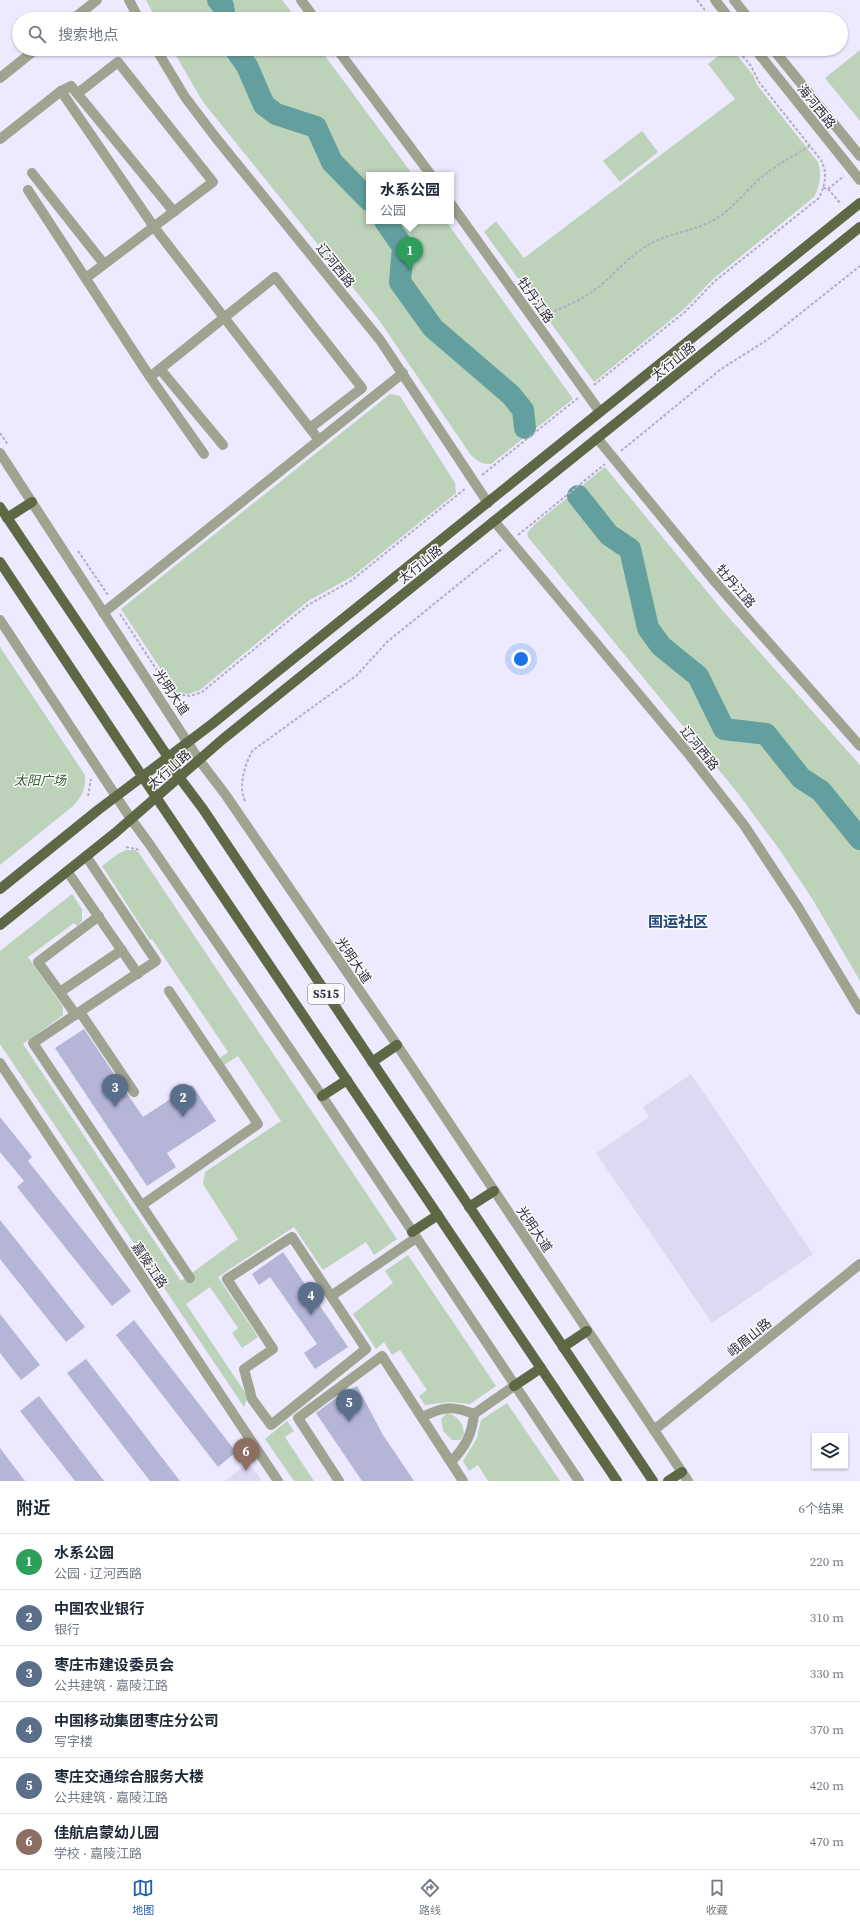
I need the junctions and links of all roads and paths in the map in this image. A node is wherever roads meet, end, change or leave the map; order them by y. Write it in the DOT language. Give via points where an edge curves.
graph roads {
  1 [pos="97,0"];
  2 [pos="129,0"];
  3 [pos="301,0"];
  4 [pos="697,0"];
  5 [pos="715,0"];
  6 [pos="734,0"];
  7 [pos="82,12"];
  8 [pos="135,12"];
  9 [pos="310,12"];
  10 [pos="706,12"];
  11 [pos="724,12"];
  12 [pos="743,12"];
  13 [pos="27,56"];
  14 [pos="160,56"];
  15 [pos="342,56"];
  16 [pos="743,56"];
  17 [pos="761,56"];
  18 [pos="780,56"];
  19 [pos="0,78"];
  20 [pos="61,91"];
  21 [pos="78,93"];
  22 [pos="0,139"];
  23 [pos="810,146"];
  24 [pos="860,156"];
  25 [pos="429,172"];
  26 [pos="32,173"];
  27 [pos="860,180"];
  28 [pos="823,188"];
  29 [pos="828,189"];
  30 [pos="28,190"];
  31 [pos="860,203"];
  32 [pos="454,208"];
  33 [pos="174,212"];
  34 [pos="860,226"];
  35 [pos="154,227"];
  36 [pos="104,264"];
  37 [pos="860,266"];
  38 [pos="86,278"];
  39 [pos="545,315"];
  40 [pos="225,317"];
  41 [pos="160,369"];
  42 [pos="403,374"];
  43 [pos="150,377"];
  44 [pos="585,392"];
  45 [pos="600,412"];
  46 [pos="310,428"];
  47 [pos="0,433"];
  48 [pos="597,438"];
  49 [pos="319,440"];
  50 [pos="9,446"];
  51 [pos="223,446"];
  52 [pos="0,453"];
  53 [pos="204,454"];
  54 [pos="613,457"];
  55 [pos="474,482"];
  56 [pos="32,502"];
  57 [pos="488,503"];
  58 [pos="0,507"];
  59 [pos="7,518"];
  60 [pos="494,521"];
  61 [pos="511,540"];
  62 [pos="75,546"];
  63 [pos="0,562"];
  64 [pos="110,600"];
  65 [pos="103,613"];
  66 [pos="119,613"];
  67 [pos="0,620"];
  68 [pos="189,742"];
  69 [pos="860,746"];
  70 [pos="168,757"];
  71 [pos="199,760"];
  72 [pos="142,776"];
  73 [pos="179,777"];
  74 [pos="91,778"];
  75 [pos="242,782"];
  76 [pos="88,796"];
  77 [pos="117,796"];
  78 [pos="156,797"];
  79 [pos="131,819"];
  80 [pos="126,848"];
  81 [pos="142,850"];
  82 [pos="86,856"];
  83 [pos="67,871"];
  84 [pos="0,889"];
  85 [pos="99,916"];
  86 [pos="0,925"];
  87 [pos="122,950"];
  88 [pos="138,974"];
  89 [pos="60,992"];
  90 [pos="168,992"];
  91 [pos="860,1010"];
  92 [pos="78,1013"];
  93 [pos="397,1045"];
  94 [pos="372,1062"];
  95 [pos="0,1063"];
  96 [pos="347,1080"];
  97 [pos="134,1092"];
  98 [pos="322,1096"];
  99 [pos="494,1191"];
  100 [pos="142,1205"];
  101 [pos="469,1207"];
  102 [pos="438,1215"];
  103 [pos="414,1235"];
  104 [pos="860,1264"];
  105 [pos="190,1278"];
  106 [pos="331,1296"];
  107 [pos="587,1331"];
  108 [pos="563,1347"];
  109 [pos="541,1368"];
  110 [pos="514,1386"];
  111 [pos="474,1414"];
  112 [pos="422,1417"];
  113 [pos="654,1430"];
  114 [pos="451,1462"];
  115 [pos="682,1472"];
  116 [pos="278,1481"];
  117 [pos="339,1481"];
  118 [pos="463,1481"];
  119 [pos="579,1481"];
  120 [pos="617,1481"];
  121 [pos="653,1481"];
  122 [pos="668,1481"];
  123 [pos="688,1481"];
  1 -- 7 [label="street"];
  2 -- 8 [label="street"];
  3 -- 9 [label="street"];
  4 -- 10 [label="path"];
  5 -- 11 [label="street"];
  6 -- 12 [label="street"];
  13 -- 19 [label="street"];
  14 -- 42 [label="street, 辽河西路" via="185,97 216,138 367,323"];
  15 -- 25 [label="street"];
  16 -- 23 [label="path" via="759,82"];
  17 -- 27 [label="street, 海河西路"];
  18 -- 24 [label="street, 海河西路"];
  20 -- 21 [label="street" via="71,86"];
  20 -- 22 [label="street"];
  20 -- 35 [label="street"];
  21 -- 33 [label="street"];
  21 -- 33 [label="street" via="118,62 213,182"];
  23 -- 28 [label="path" via="826,169"];
  23 -- 39 [label="path" via="764,175 717,219 658,239 634,255 585,297"];
  26 -- 36 [label="street"];
  28 -- 29 [label="path"];
  28 -- 44 [label="path" via="819,198 715,280 686,311"];
  30 -- 38 [label="street"];
  31 -- 45 [label="main road, 太行山路"];
  32 -- 44 [label="street, 牡丹江路"];
  33 -- 35 [label="street"];
  34 -- 48 [label="main road, 太行山路"];
  35 -- 36 [label="street"];
  35 -- 40 [label="street"];
  36 -- 38 [label="street"];
  37 -- 54 [label="path" via="767,340 721,369"];
  38 -- 43 [label="street"];
  40 -- 41 [label="street"];
  40 -- 46 [label="street"];
  40 -- 46 [label="street" via="275,277 362,388"];
  41 -- 43 [label="street"];
  41 -- 51 [label="street"];
  42 -- 49 [label="street"];
  42 -- 55 [label="street, 辽河西路"];
  43 -- 53 [label="street"];
  44 -- 45 [label="street, 牡丹江路"];
  44 -- 55 [label="path"];
  45 -- 57 [label="main road, 太行山路"];
  46 -- 49 [label="street"];
  47 -- 50 [label="path"];
  48 -- 54 [label="street, 牡丹江路"];
  48 -- 60 [label="main road, 太行山路"];
  49 -- 65 [label="street"];
  52 -- 56 [label="street, 光明大道 / S515"];
  54 -- 61 [label="path"];
  54 -- 69 [label="street, 牡丹江路" via="727,595"];
  55 -- 57 [label="street, 辽河西路"];
  55 -- 66 [label="path" via="351,581 308,605 202,692 190,696 172,693"];
  56 -- 59 [label="main road"];
  56 -- 65 [label="street, 光明大道 / S515"];
  57 -- 68 [label="main road, 太行山路"];
  58 -- 59 [label="main road, S515"];
  59 -- 70 [label="main road, S515"];
  60 -- 61 [label="street, 辽河西路"];
  60 -- 71 [label="main road, 太行山路"];
  61 -- 75 [label="path" via="387,642 357,675 252,750 244,766"];
  61 -- 91 [label="street, 辽河西路" via="687,752 744,825 798,907"];
  62 -- 64 [label="path"];
  63 -- 72 [label="main road, S515"];
  65 -- 68 [label="street, 光明大道 / S515"];
  67 -- 77 [label="street"];
  68 -- 70 [label="main road, 太行山路"];
  68 -- 71 [label="street, 光明大道 / S515"];
  70 -- 72 [label="main road, 太行山路"];
  70 -- 73 [label="main road, S515"];
  71 -- 73 [label="main road, 太行山路"];
  71 -- 93 [label="street, 光明大道 / S515"];
  72 -- 77 [label="main road, 太行山路"];
  72 -- 78 [label="main road, S515"];
  73 -- 78 [label="main road, 太行山路"];
  73 -- 94 [label="main road, S515"];
  74 -- 76 [label="path"];
  77 -- 79 [label="street"];
  77 -- 84 [label="main road, 太行山路"];
  78 -- 79 [label="main road, 太行山路"];
  78 -- 96 [label="main road, S515"];
  79 -- 82 [label="main road, 太行山路"];
  79 -- 98 [label="street"];
  80 -- 81 [label="path"];
  82 -- 83 [label="main road, 太行山路"];
  82 -- 88 [label="street" via="156,961"];
  83 -- 85 [label="street"];
  83 -- 86 [label="main road, 太行山路"];
  85 -- 87 [label="street"];
  85 -- 89 [label="street" via="38,962"];
  87 -- 88 [label="street"];
  87 -- 89 [label="street"];
  88 -- 92 [label="street"];
  89 -- 92 [label="street"];
  90 -- 100 [label="street" via="258,1124"];
  92 -- 97 [label="street"];
  92 -- 100 [label="street" via="33,1043"];
  93 -- 94 [label="main road"];
  93 -- 99 [label="street, 光明大道 / S515"];
  94 -- 101 [label="main road, S515"];
  95 -- 116 [label="street, 嘉陵江路"];
  96 -- 98 [label="main road"];
  96 -- 102 [label="main road, S515"];
  98 -- 103 [label="street"];
  99 -- 101 [label="main road"];
  99 -- 107 [label="street, 光明大道 / S515"];
  100 -- 105 [label="street"];
  101 -- 108 [label="main road, S515"];
  102 -- 103 [label="main road"];
  102 -- 109 [label="main road, S515"];
  103 -- 106 [label="street"];
  103 -- 110 [label="street"];
  104 -- 113 [label="street, 峨眉山路"];
  106 -- 106 [label="street" via="292,1237 227,1279 273,1349 244,1369 252,1399 271,1425 366,1349"];
  107 -- 108 [label="main road"];
  107 -- 113 [label="street, 光明大道 / S515"];
  108 -- 121 [label="main road, S515"];
  109 -- 110 [label="main road"];
  109 -- 120 [label="main road, S515"];
  110 -- 111 [label="street"];
  110 -- 119 [label="street"];
  111 -- 112 [label="street" via="461,1409 439,1408"];
  111 -- 114 [label="street" via="468,1441"];
  112 -- 114 [label="street"];
  112 -- 117 [label="street" via="382,1356 298,1418"];
  113 -- 115 [label="street, 光明大道 / S515"];
  114 -- 118 [label="street"];
  115 -- 122 [label="main road"];
  115 -- 123 [label="street, 光明大道 / S515"];
}
